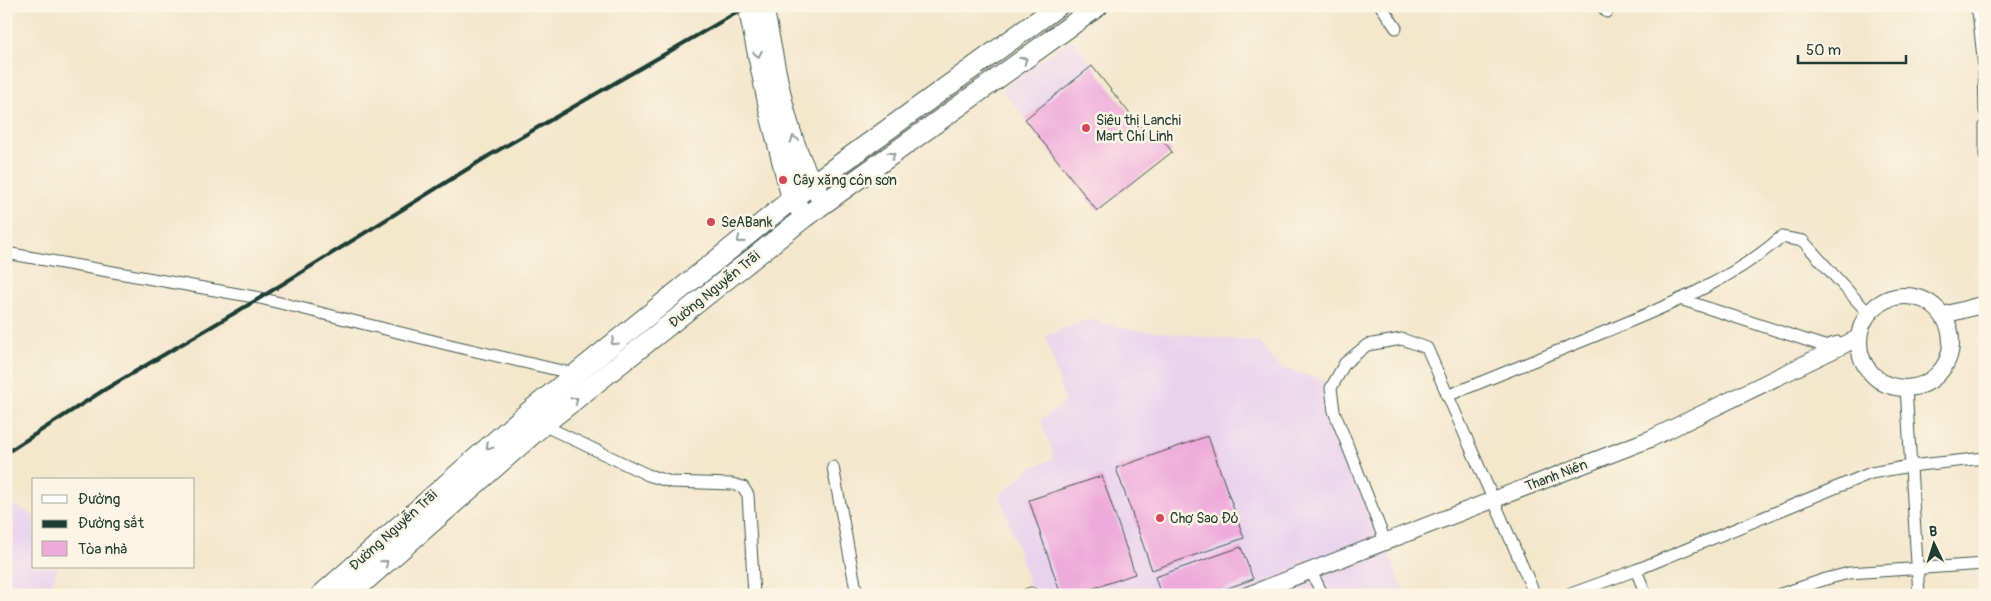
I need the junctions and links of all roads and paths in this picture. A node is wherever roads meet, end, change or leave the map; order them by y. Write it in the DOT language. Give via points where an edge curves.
graph roads {
  1 [pos="748,6"];
  2 [pos="763,6"];
  3 [pos="1058,6"];
  4 [pos="1098,6"];
  5 [pos="1381,6"];
  6 [pos="1973,6"];
  7 [pos="1396,28"];
  8 [pos="944,90"];
  9 [pos="957,109"];
  10 [pos="1985,111"];
  11 [pos="1985,126"];
  12 [pos="1985,156"];
  13 [pos="812,184"];
  14 [pos="792,198"];
  15 [pos="824,203"];
  16 [pos="805,216"];
  17 [pos="6,253"];
  18 [pos="1680,299"];
  19 [pos="1985,304"];
  20 [pos="1868,313"];
  21 [pos="1944,315"];
  22 [pos="1858,336"];
  23 [pos="575,374"];
  24 [pos="1906,388"];
  25 [pos="1448,396"];
  26 [pos="525,415"];
  27 [pos="542,425"];
  28 [pos="1985,458"];
  29 [pos="1910,466"];
  30 [pos="833,467"];
  31 [pos="1493,499"];
  32 [pos="1385,541"];
  33 [pos="1985,564"];
  34 [pos="1917,567"];
  35 [pos="1310,570"];
  36 [pos="1636,570"];
  37 [pos="321,595"];
  38 [pos="349,595"];
  39 [pos="754,595"];
  40 [pos="857,595"];
  41 [pos="1026,595"];
  42 [pos="1032,595"];
  43 [pos="1248,595"];
  44 [pos="1323,595"];
  45 [pos="1535,595"];
  46 [pos="1568,595"];
  47 [pos="1646,595"];
  48 [pos="1778,595"];
  49 [pos="1919,595"];
  1 -- 14 [label="highway, one-way"];
  13 -- 2 [label="highway, one-way" via="786,111"];
  3 -- 8 [label="highway, Đường Nguyễn Trãi"];
  9 -- 4 [label="highway, Đường Nguyễn Trãi, one-way"];
  5 -- 7 [label="street"];
  6 -- 10 [label="street" via="1978,11"];
  8 -- 9 [label="highway"];
  8 -- 13 [label="highway, Đường Nguyễn Trãi"];
  15 -- 9 [label="highway, Đường Nguyễn Trãi, one-way"];
  11 -- 12 [label="street"];
  13 -- 14 [label="highway, Đường Nguyễn Trãi"];
  13 -- 15 [label="highway"];
  14 -- 16 [label="highway"];
  14 -- 23 [label="highway, Đường Nguyễn Trãi, one-way"];
  15 -- 16 [label="highway, Đường Nguyễn Trãi"];
  27 -- 16 [label="highway, Đường Nguyễn Trãi, one-way"];
  17 -- 23 [label="street" via="260,298"];
  18 -- 20 [label="street" via="1731,274 1781,237 1803,241"];
  18 -- 22 [label="street" via="1824,346"];
  18 -- 25 [label="street"];
  19 -- 21 [label="street"];
  20 -- 21 [label="street" via="1887,299 1911,296 1929,302"];
  20 -- 22 [label="street"];
  21 -- 24 [label="street" via="1952,340 1946,364 1929,382"];
  22 -- 24 [label="street" via="1866,368 1890,386"];
  22 -- 31 [label="street, Thanh Niên" via="1650,439"];
  23 -- 26 [label="highway, Đường Nguyễn Trãi"];
  24 -- 29 [label="street"];
  25 -- 31 [label="street"];
  25 -- 32 [label="street" via="1428,348 1402,339 1367,345 1345,363 1331,388 1334,411"];
  26 -- 27 [label="highway"];
  26 -- 37 [label="highway, Đường Nguyễn Trãi, one-way"];
  38 -- 27 [label="highway, Đường Nguyễn Trãi, one-way"];
  27 -- 39 [label="street" via="648,475 671,482 743,487 748,495"];
  28 -- 29 [label="street"];
  29 -- 34 [label="street"];
  29 -- 36 [label="street" via="1871,473"];
  30 -- 40 [label="street"];
  31 -- 32 [label="street, Thanh Niên"];
  31 -- 45 [label="street"];
  32 -- 35 [label="street, Thanh Niên"];
  33 -- 34 [label="street"];
  34 -- 48 [label="street" via="1849,573"];
  34 -- 49 [label="street"];
  35 -- 43 [label="street, Thanh Niên"];
  35 -- 44 [label="street"];
  36 -- 46 [label="street"];
  36 -- 47 [label="street"];
  41 -- 42 [label="street"];
}
